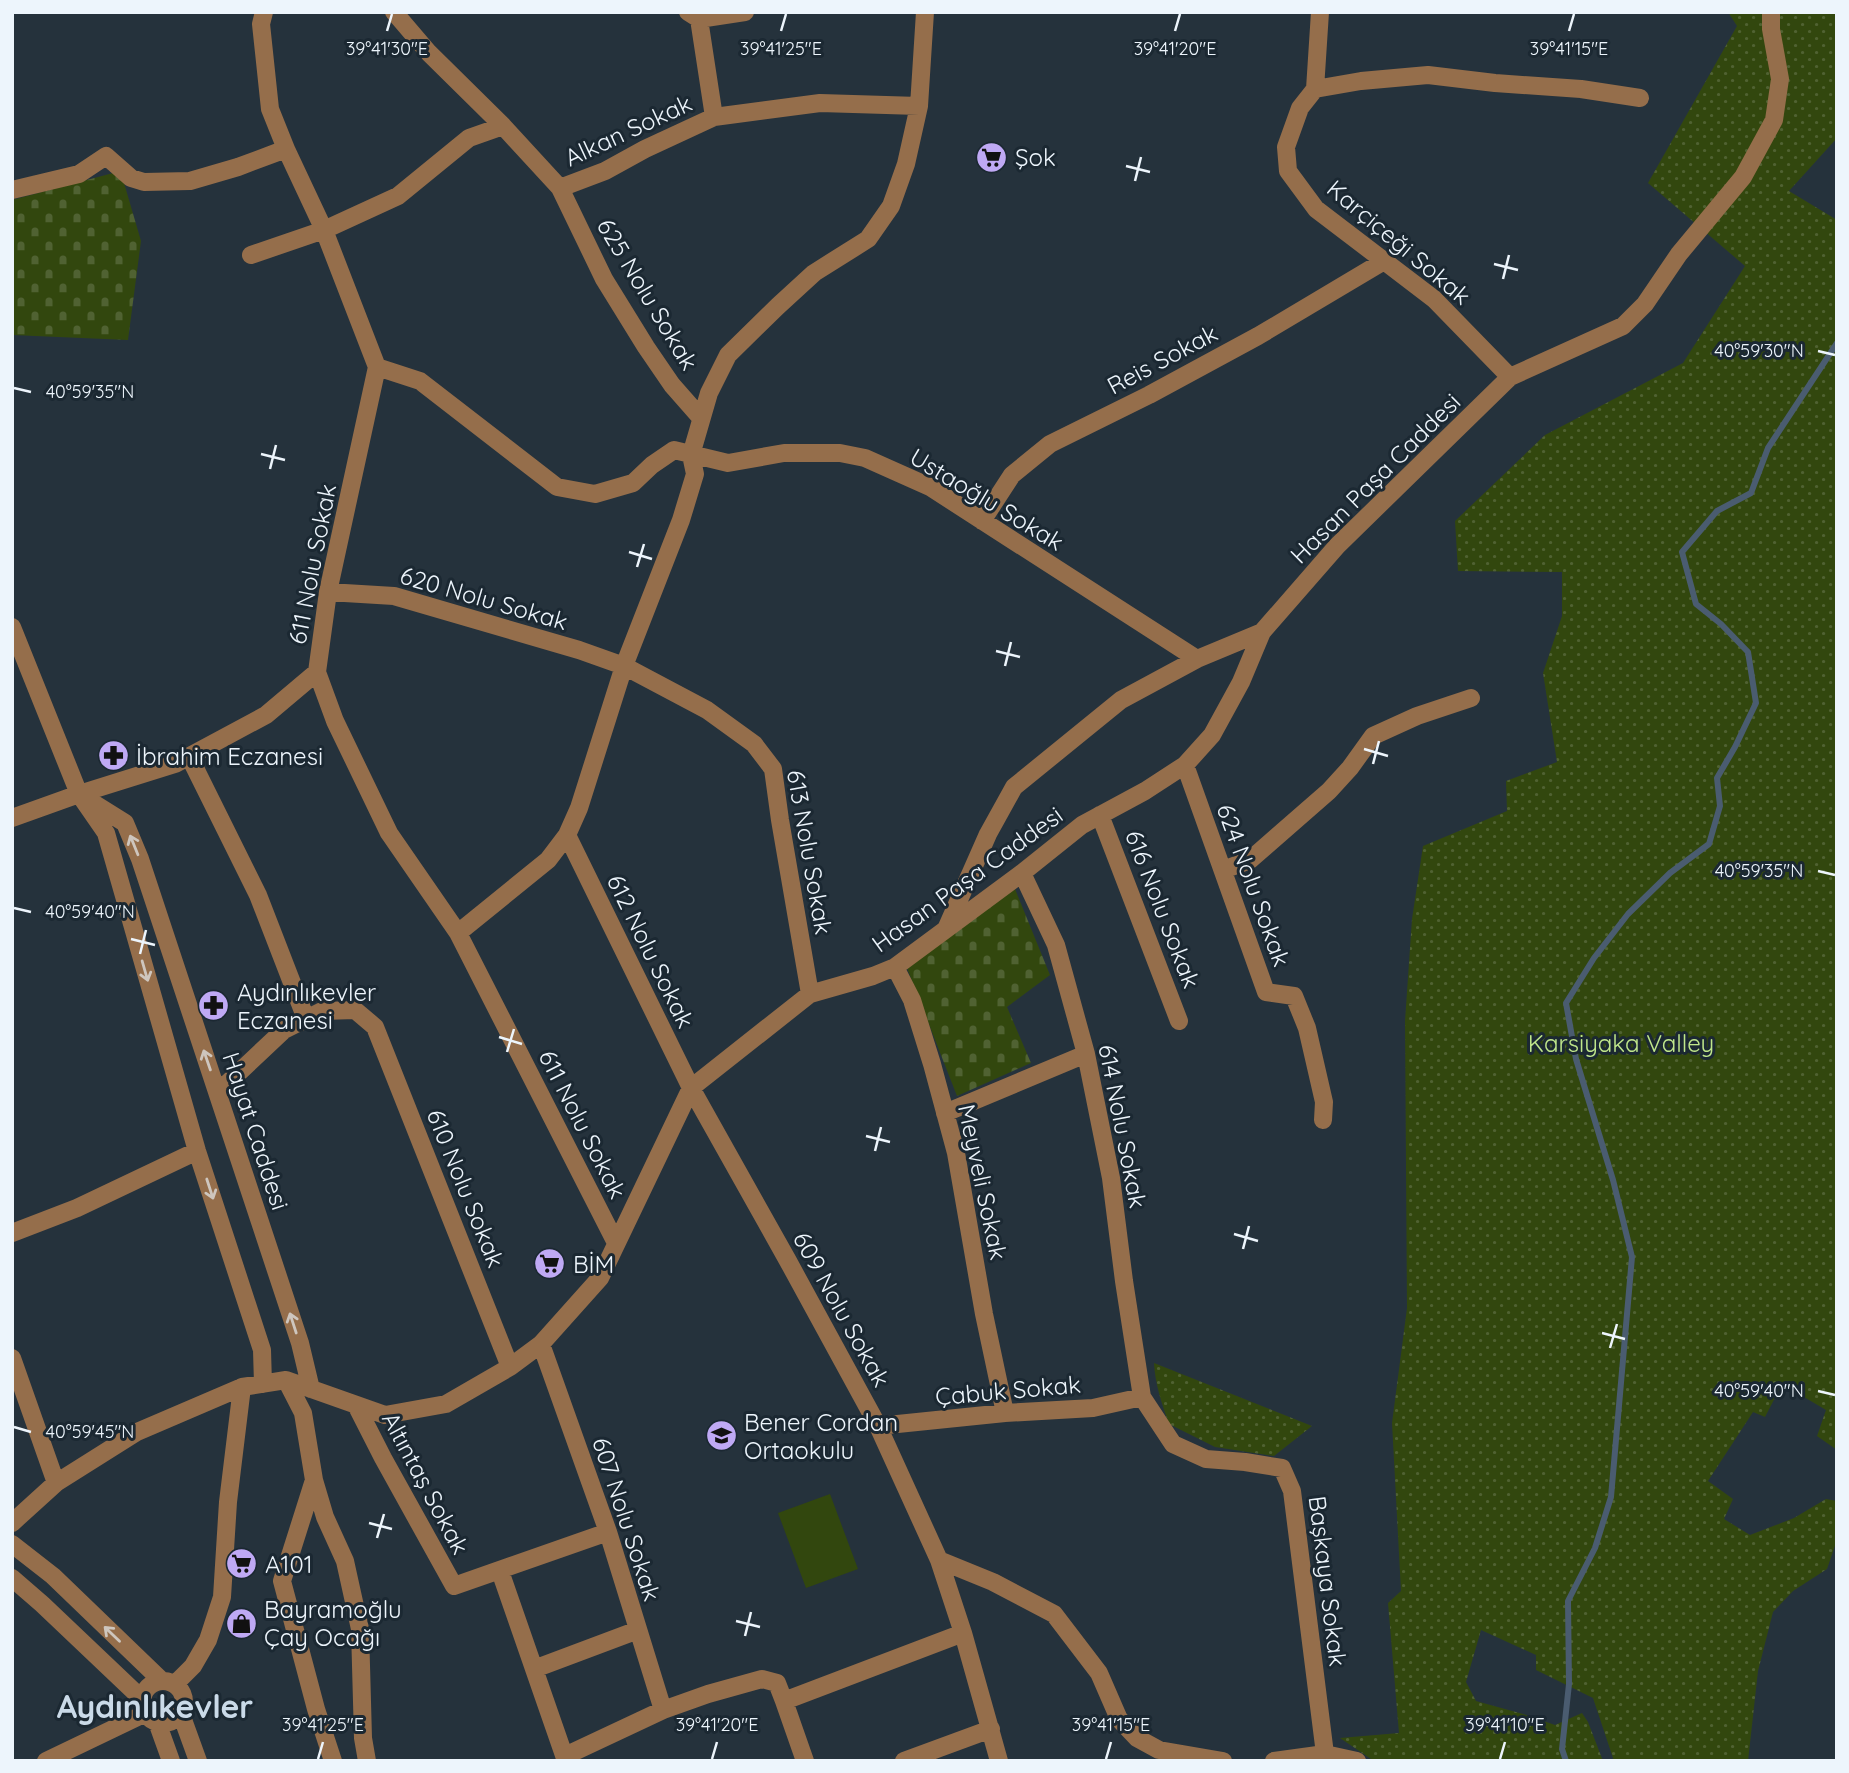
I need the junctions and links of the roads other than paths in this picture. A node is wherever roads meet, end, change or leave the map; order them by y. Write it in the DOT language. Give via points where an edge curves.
graph roads {
  1 [pos="264,12"];
  2 [pos="394,12"];
  3 [pos="745,12"];
  4 [pos="925,12"];
  5 [pos="1320,12"];
  6 [pos="1771,12"];
  7 [pos="693,16"];
  8 [pos="1315,89"];
  9 [pos="1640,98"];
  10 [pos="919,106"];
  11 [pos="714,117"];
  12 [pos="503,126"];
  13 [pos="286,149"];
  14 [pos="560,188"];
  15 [pos="12,190"];
  16 [pos="324,230"];
  17 [pos="251,255"];
  18 [pos="1384,261"];
  19 [pos="377,367"];
  20 [pos="1510,377"];
  21 [pos="701,418"];
  22 [pos="691,455"];
  23 [pos="982,521"];
  24 [pos="328,592"];
  25 [pos="12,627"];
  26 [pos="1262,632"];
  27 [pos="1198,659"];
  28 [pos="624,666"];
  29 [pos="317,672"];
  30 [pos="1471,698"];
  31 [pos="189,756"];
  32 [pos="1185,765"];
  33 [pos="79,794"];
  34 [pos="1100,816"];
  35 [pos="12,818"];
  36 [pos="567,835"];
  37 [pos="1223,870"];
  38 [pos="1022,873"];
  39 [pos="947,928"];
  40 [pos="458,933"];
  41 [pos="895,967"];
  42 [pos="810,994"];
  43 [pos="306,1019"];
  44 [pos="1179,1021"];
  45 [pos="1086,1054"];
  46 [pos="691,1088"];
  47 [pos="218,1092"];
  48 [pos="945,1113"];
  49 [pos="1323,1120"];
  50 [pos="197,1151"];
  51 [pos="12,1233"];
  52 [pos="616,1243"];
  53 [pos="541,1344"];
  54 [pos="12,1358"];
  55 [pos="510,1367"];
  56 [pos="286,1380"];
  57 [pos="263,1384"];
  58 [pos="242,1387"];
  59 [pos="311,1389"];
  60 [pos="1142,1397"];
  61 [pos="356,1405"];
  62 [pos="1005,1413"];
  63 [pos="878,1426"];
  64 [pos="314,1480"];
  65 [pos="56,1483"];
  66 [pos="12,1523"];
  67 [pos="608,1532"];
  68 [pos="12,1544"];
  69 [pos="939,1560"];
  70 [pos="500,1571"];
  71 [pos="12,1578"];
  72 [pos="638,1630"];
  73 [pos="963,1633"];
  74 [pos="534,1669"];
  75 [pos="169,1683"];
  76 [pos="784,1701"];
  77 [pos="663,1710"];
  78 [pos="148,1711"];
  79 [pos="181,1714"];
  80 [pos="991,1729"];
  81 [pos="1325,1754"];
  82 [pos="566,1758"];
  83 [pos="46,1761"];
  84 [pos="171,1761"];
  85 [pos="198,1761"];
  86 [pos="333,1761"];
  87 [pos="367,1761"];
  88 [pos="805,1761"];
  89 [pos="904,1761"];
  90 [pos="999,1761"];
  91 [pos="1223,1761"];
  92 [pos="1274,1761"];
  93 [pos="1357,1761"];
  1 -- 13 [label="street" via="261,24 271,109"];
  2 -- 12 [label="street, Alkan Sokak"];
  3 -- 7 [label="street"];
  4 -- 10 [label="street"];
  5 -- 8 [label="street, Karçiçeği Sokak"];
  6 -- 20 [label="street, Hasan Paşa Caddesi" via="1780,79 1774,120 1743,177 1623,326"];
  7 -- 11 [label="street"];
  8 -- 9 [label="street" via="1428,75"];
  8 -- 18 [label="street, Karçiçeği Sokak" via="1300,108 1286,147 1288,171 1316,209"];
  10 -- 11 [label="street, Alkan Sokak" via="820,103"];
  10 -- 21 [label="street" via="906,164 891,205 875,228 867,239 814,273 728,355"];
  11 -- 14 [label="street, Alkan Sokak"];
  12 -- 14 [label="street, Alkan Sokak"];
  12 -- 16 [label="street" via="470,138 398,196"];
  13 -- 15 [label="street" via="190,181 144,182 131,178 106,156 79,174"];
  13 -- 16 [label="street"];
  14 -- 21 [label="street, 625 Nolu Sokak" via="604,279 646,348"];
  16 -- 17 [label="street"];
  16 -- 19 [label="street"];
  18 -- 20 [label="street, Karçiçeği Sokak" via="1434,299"];
  18 -- 23 [label="street, Reis Sokak" via="1258,336 1050,444 1012,475"];
  19 -- 22 [label="street, Ustaoğlu Sokak" via="419,381 557,487 595,494 634,482 674,450"];
  19 -- 24 [label="street, 611 Nolu Sokak"];
  20 -- 26 [label="street, Hasan Paşa Caddesi" via="1337,547"];
  21 -- 22 [label="street"];
  22 -- 23 [label="street, Ustaoğlu Sokak" via="728,463 784,453 865,458 930,487"];
  22 -- 28 [label="street" via="695,474 681,520"];
  23 -- 27 [label="street, Ustaoğlu Sokak"];
  24 -- 28 [label="street, 620 Nolu Sokak" via="394,596"];
  24 -- 29 [label="street, 611 Nolu Sokak"];
  25 -- 33 [label="street"];
  26 -- 27 [label="street"];
  26 -- 32 [label="street, Hasan Paşa Caddesi" via="1212,735"];
  27 -- 39 [label="street" via="1121,700 1014,787"];
  28 -- 36 [label="street"];
  28 -- 42 [label="street, 613 Nolu Sokak" via="707,710 754,744 773,769"];
  29 -- 31 [label="street" via="266,715"];
  29 -- 40 [label="street, 611 Nolu Sokak" via="389,833"];
  30 -- 37 [label="street" via="1373,736 1329,791 1250,860"];
  31 -- 33 [label="street"];
  31 -- 43 [label="street" via="258,895"];
  32 -- 34 [label="street, Hasan Paşa Caddesi"];
  32 -- 37 [label="street, 624 Nolu Sokak"];
  33 -- 35 [label="street"];
  47 -- 33 [label="street, Hayat Caddesi, one-way" via="125,823"];
  33 -- 50 [label="street, one-way" via="106,833"];
  34 -- 38 [label="street, Hasan Paşa Caddesi"];
  34 -- 44 [label="street, 616 Nolu Sokak"];
  36 -- 40 [label="street" via="548,860"];
  36 -- 46 [label="street, 612 Nolu Sokak"];
  37 -- 49 [label="street, 624 Nolu Sokak" via="1266,992 1294,996 1307,1028 1324,1102"];
  38 -- 39 [label="street, Hasan Paşa Caddesi"];
  38 -- 45 [label="street, 614 Nolu Sokak" via="1056,945"];
  39 -- 41 [label="street, Hasan Paşa Caddesi"];
  40 -- 52 [label="street, 611 Nolu Sokak"];
  41 -- 42 [label="street, Hasan Paşa Caddesi"];
  41 -- 48 [label="street, Meyveli Sokak" via="912,1000"];
  42 -- 46 [label="street, Hasan Paşa Caddesi"];
  43 -- 47 [label="street" via="285,1030"];
  43 -- 55 [label="street, 610 Nolu Sokak" via="322,1011 355,1010 375,1027"];
  45 -- 48 [label="street"];
  45 -- 60 [label="street, 614 Nolu Sokak" via="1111,1178"];
  46 -- 52 [label="street, Hasan Paşa Caddesi"];
  46 -- 63 [label="street, 609 Nolu Sokak"];
  59 -- 47 [label="street, Hayat Caddesi, one-way"];
  48 -- 62 [label="street, Meyveli Sokak"];
  50 -- 51 [label="street"];
  50 -- 57 [label="street, one-way" via="262,1350"];
  52 -- 53 [label="street, Hasan Paşa Caddesi" via="600,1278"];
  53 -- 55 [label="street, Hasan Paşa Caddesi"];
  53 -- 67 [label="street, 607 Nolu Sokak"];
  54 -- 65 [label="street"];
  55 -- 61 [label="street, Hasan Paşa Caddesi" via="446,1404 385,1415"];
  56 -- 57 [label="street, Hasan Paşa Caddesi"];
  56 -- 59 [label="street, Hasan Paşa Caddesi"];
  56 -- 64 [label="street" via="303,1413"];
  57 -- 58 [label="street, Hasan Paşa Caddesi"];
  58 -- 65 [label="street, Hasan Paşa Caddesi" via="137,1432"];
  58 -- 75 [label="street" via="222,1597 208,1640 193,1666"];
  59 -- 61 [label="street, Hasan Paşa Caddesi"];
  60 -- 62 [label="street, Çabuk Sokak" via="1093,1408"];
  60 -- 81 [label="street, Başkaya Sokak" via="1173,1444 1206,1460 1282,1468 1293,1491"];
  61 -- 70 [label="street, Altıntaş Sokak" via="454,1586"];
  62 -- 63 [label="street, Çabuk Sokak"];
  63 -- 69 [label="street, 609 Nolu Sokak"];
  64 -- 86 [label="street" via="282,1581"];
  64 -- 87 [label="street" via="345,1560 360,1629"];
  65 -- 66 [label="street, Hasan Paşa Caddesi"];
  67 -- 70 [label="street"];
  67 -- 72 [label="street, 607 Nolu Sokak"];
  75 -- 68 [label="street, one-way"];
  69 -- 73 [label="street, 609 Nolu Sokak"];
  69 -- 91 [label="street" via="1054,1614 1099,1673 1119,1719 1137,1738 1159,1750"];
  70 -- 74 [label="street, Altıntaş Sokak"];
  71 -- 78 [label="street"];
  72 -- 74 [label="street"];
  72 -- 77 [label="street, 607 Nolu Sokak"];
  73 -- 76 [label="street"];
  73 -- 80 [label="street, 609 Nolu Sokak"];
  74 -- 82 [label="street, Altıntaş Sokak"];
  75 -- 78 [label="street" via="149,1687"];
  75 -- 79 [label="street" via="183,1695"];
  76 -- 77 [label="street" via="777,1684 762,1679"];
  76 -- 88 [label="street"];
  77 -- 82 [label="street"];
  78 -- 79 [label="street" via="170,1722"];
  78 -- 83 [label="street"];
  78 -- 84 [label="street"];
  79 -- 85 [label="street"];
  80 -- 89 [label="street"];
  80 -- 90 [label="street, 609 Nolu Sokak"];
  81 -- 92 [label="street"];
  81 -- 93 [label="street"];
}
